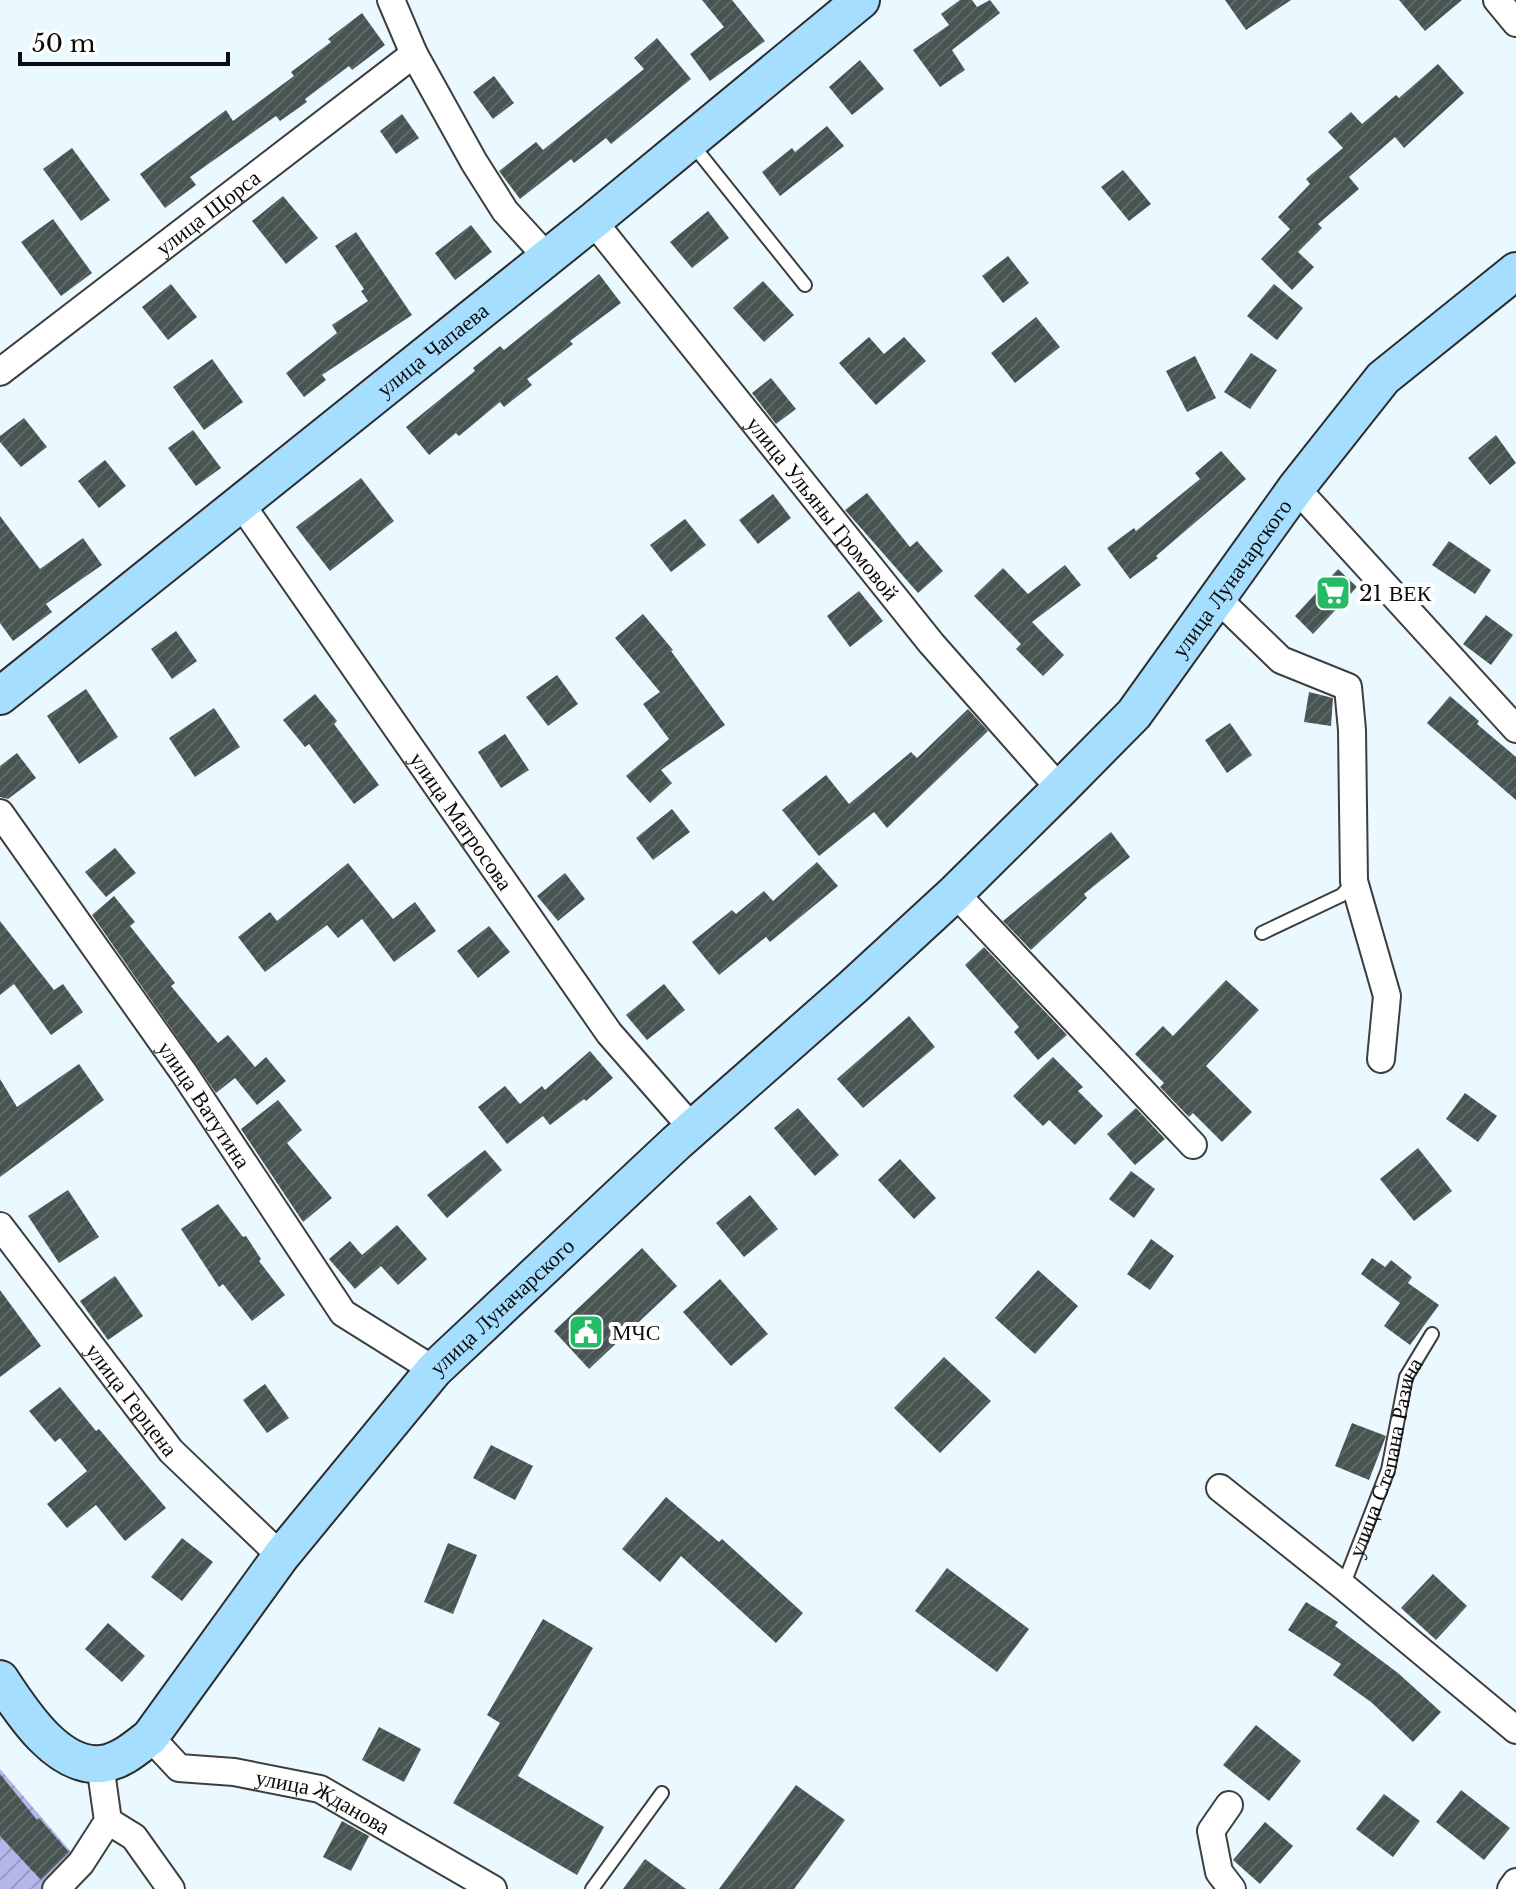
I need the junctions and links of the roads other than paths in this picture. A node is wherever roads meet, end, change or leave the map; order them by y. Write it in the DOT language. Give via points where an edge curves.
graph roads {
  1 [pos="391,0"];
  2 [pos="861,0"];
  3 [pos="1497,0"];
  4 [pos="1516,23"];
  5 [pos="414,54"];
  6 [pos="690,141"];
  7 [pos="593,221"];
  8 [pos="547,257"];
  9 [pos="1516,271"];
  10 [pos="805,285"];
  11 [pos="0,372"];
  12 [pos="1296,488"];
  13 [pos="241,504"];
  14 [pos="1218,599"];
  15 [pos="0,696"];
  16 [pos="1516,729"];
  17 [pos="1060,789"];
  18 [pos="0,813"];
  19 [pos="1354,881"];
  20 [pos="955,893"];
  21 [pos="1262,933"];
  22 [pos="1381,1059"];
  23 [pos="693,1129"];
  24 [pos="1193,1145"];
  25 [pos="0,1226"];
  26 [pos="1432,1334"];
  27 [pos="434,1370"];
  28 [pos="1220,1488"];
  29 [pos="281,1556"];
  30 [pos="1343,1586"];
  31 [pos="0,1679"];
  32 [pos="1516,1730"];
  33 [pos="150,1737"];
  34 [pos="100,1764"];
  35 [pos="662,1793"];
  36 [pos="1229,1805"];
  37 [pos="108,1821"];
  38 [pos="1516,1882"];
  39 [pos="56,1889"];
  40 [pos="171,1889"];
  41 [pos="493,1889"];
  42 [pos="592,1889"];
  43 [pos="1232,1889"];
  44 [pos="1511,1889"];
  1 -- 5 [label="street"];
  2 -- 6 [label="main road, улица Чапаева"];
  3 -- 4 [label="street"];
  5 -- 8 [label="street" via="505,211"];
  5 -- 11 [label="street, улица Щорса"];
  6 -- 7 [label="main road, улица Чапаева"];
  6 -- 10 [label="lane"];
  7 -- 8 [label="main road, улица Чапаева"];
  7 -- 17 [label="street, улица Ульяны Громовой" via="931,643"];
  8 -- 13 [label="main road, улица Чапаева"];
  9 -- 12 [label="main road, улица Луначарского" via="1383,378"];
  12 -- 14 [label="main road, улица Луначарского"];
  12 -- 16 [label="street"];
  13 -- 15 [label="main road, улица Чапаева"];
  13 -- 23 [label="street, улица Матросова" via="609,1033"];
  14 -- 17 [label="main road, улица Луначарского" via="1134,714"];
  14 -- 19 [label="street" via="1281,660 1348,687"];
  17 -- 20 [label="main road, улица Луначарского"];
  18 -- 27 [label="street, улица Ватутина" via="184,1073 343,1313"];
  19 -- 21 [label="lane" via="1342,895"];
  19 -- 22 [label="street" via="1387,996"];
  20 -- 23 [label="main road, улица Луначарского"];
  20 -- 24 [label="street"];
  23 -- 27 [label="main road, улица Луначарского"];
  25 -- 29 [label="street, улица Герцена" via="171,1451"];
  26 -- 30 [label="lane, улица Степана Разина" via="1406,1377 1388,1470"];
  27 -- 29 [label="main road, улица Луначарского"];
  28 -- 30 [label="street, улица Степана Разина"];
  29 -- 33 [label="main road, улица Луначарского"];
  30 -- 32 [label="street, улица Степана Разина"];
  31 -- 34 [label="main road" via="34,1729 73,1758"];
  33 -- 34 [label="main road, улица Луначарского" via="124,1756"];
  33 -- 41 [label="street, улица Жданова" via="179,1768 234,1772 320,1789"];
  34 -- 37 [label="street"];
  35 -- 42 [label="lane"];
  36 -- 43 [label="street" via="1211,1831 1219,1872"];
  37 -- 39 [label="street" via="81,1863"];
  37 -- 40 [label="street" via="134,1837"];
  38 -- 44 [label="street"];
}
